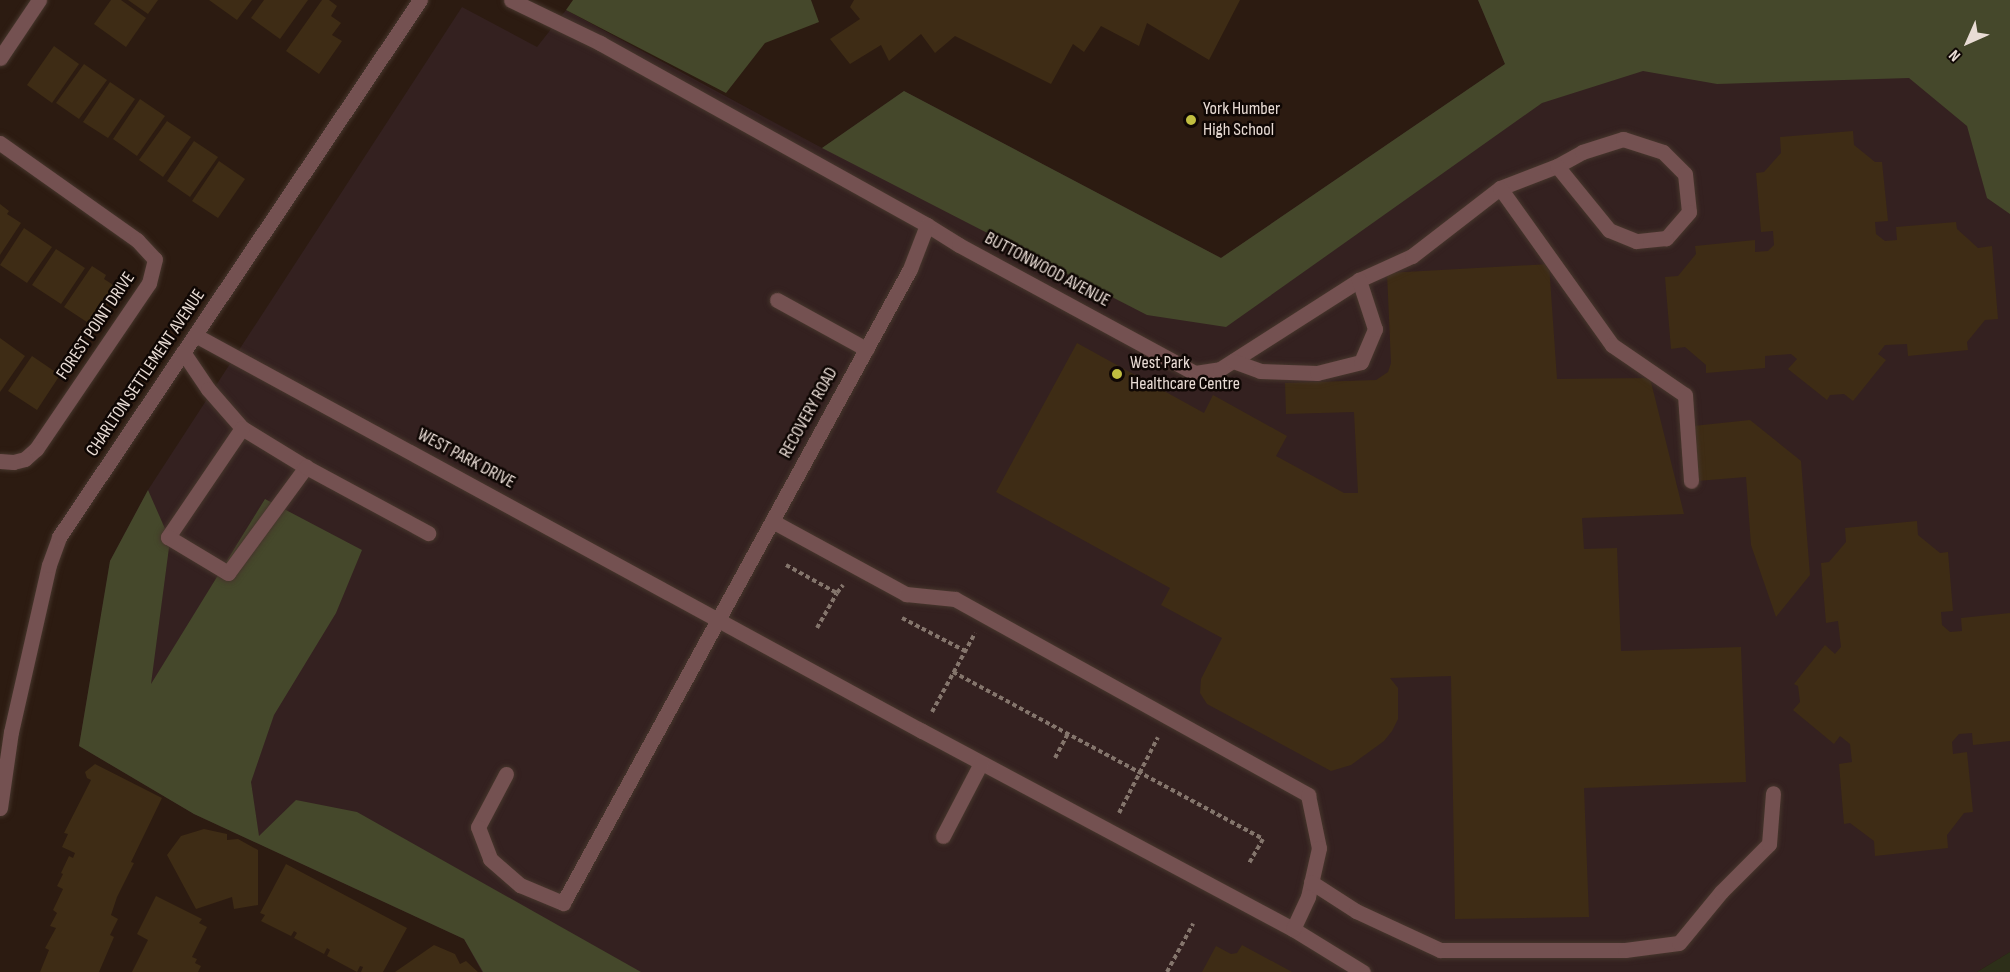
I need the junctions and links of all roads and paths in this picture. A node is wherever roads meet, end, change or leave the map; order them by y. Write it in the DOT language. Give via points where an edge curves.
graph roads {
  1 [pos="39,0"];
  2 [pos="420,0"];
  3 [pos="511,0"];
  4 [pos="0,58"];
  5 [pos="0,143"];
  6 [pos="1557,166"];
  7 [pos="1500,188"];
  8 [pos="927,225"];
  9 [pos="1359,280"];
  10 [pos="777,300"];
  11 [pos="195,335"];
  12 [pos="866,349"];
  13 [pos="183,352"];
  14 [pos="1233,361"];
  15 [pos="242,428"];
  16 [pos="0,461"];
  17 [pos="306,467"];
  18 [pos="1691,482"];
  19 [pos="772,521"];
  20 [pos="428,533"];
  21 [pos="786,566"];
  22 [pos="851,590"];
  23 [pos="837,593"];
  24 [pos="893,612"];
  25 [pos="718,618"];
  26 [pos="817,628"];
  27 [pos="976,630"];
  28 [pos="965,651"];
  29 [pos="953,672"];
  30 [pos="932,712"];
  31 [pos="6,729"];
  32 [pos="1162,731"];
  33 [pos="1068,734"];
  34 [pos="1055,758"];
  35 [pos="981,763"];
  36 [pos="1140,773"];
  37 [pos="506,774"];
  38 [pos="1773,793"];
  39 [pos="0,808"];
  40 [pos="1119,813"];
  41 [pos="943,836"];
  42 [pos="1250,863"];
  43 [pos="1311,882"];
  44 [pos="1193,924"];
  45 [pos="1293,928"];
  46 [pos="1167,972"];
  47 [pos="1363,972"];
  1 -- 4 [label="street"];
  2 -- 11 [label="street, CHARLTON SETTLEMENT AVENUE"];
  3 -- 8 [label="street, BUTTONWOOD AVENUE" via="600,44"];
  5 -- 16 [label="street, FOREST POINT DRIVE" via="137,240 155,259 155,265 149,283 36,449 26,459"];
  6 -- 6 [label="street, BUTTONWOOD AVENUE" via="1609,230 1636,241 1666,237 1689,212 1685,174 1663,152 1623,139 1582,152"];
  6 -- 7 [label="street, BUTTONWOOD AVENUE"];
  7 -- 9 [label="street, BUTTONWOOD AVENUE" via="1412,256"];
  7 -- 18 [label="street" via="1612,345 1685,395"];
  8 -- 12 [label="street, RECOVERY ROAD" via="915,259"];
  8 -- 14 [label="street, BUTTONWOOD AVENUE" via="1195,373 1220,369"];
  9 -- 14 [label="street, BUTTONWOOD AVENUE"];
  9 -- 14 [label="street" via="1375,329 1361,362 1317,373 1260,371"];
  10 -- 12 [label="street"];
  11 -- 13 [label="street, CHARLTON SETTLEMENT AVENUE"];
  11 -- 25 [label="street, WEST PARK DRIVE"];
  12 -- 19 [label="street, RECOVERY ROAD"];
  13 -- 15 [label="street"];
  13 -- 31 [label="street, CHARLTON SETTLEMENT AVENUE" via="59,537"];
  15 -- 17 [label="street"];
  15 -- 17 [label="street" via="168,537 228,573"];
  17 -- 20 [label="street"];
  19 -- 25 [label="street, RECOVERY ROAD"];
  19 -- 43 [label="street" via="906,594 955,599 1308,795 1319,848"];
  21 -- 23 [label="path"];
  22 -- 23 [label="path" via="841,584"];
  23 -- 26 [label="path"];
  24 -- 28 [label="path"];
  25 -- 35 [label="street, WEST PARK DRIVE"];
  25 -- 37 [label="street, RECOVERY ROAD" via="563,903 520,885 490,859 478,827"];
  27 -- 28 [label="path"];
  28 -- 29 [label="path"];
  29 -- 30 [label="path"];
  29 -- 33 [label="path"];
  31 -- 39 [label="street, CHARLTON SETTLEMENT AVENUE"];
  32 -- 36 [label="path"];
  33 -- 34 [label="path"];
  33 -- 36 [label="path"];
  35 -- 41 [label="street"];
  35 -- 45 [label="street, WEST PARK DRIVE"];
  36 -- 40 [label="path"];
  36 -- 42 [label="path" via="1263,839"];
  38 -- 43 [label="street" via="1769,844 1721,892 1679,943 1625,950 1440,950 1356,911"];
  43 -- 45 [label="street"];
  44 -- 46 [label="path"];
  45 -- 47 [label="street, WEST PARK DRIVE"];
}
